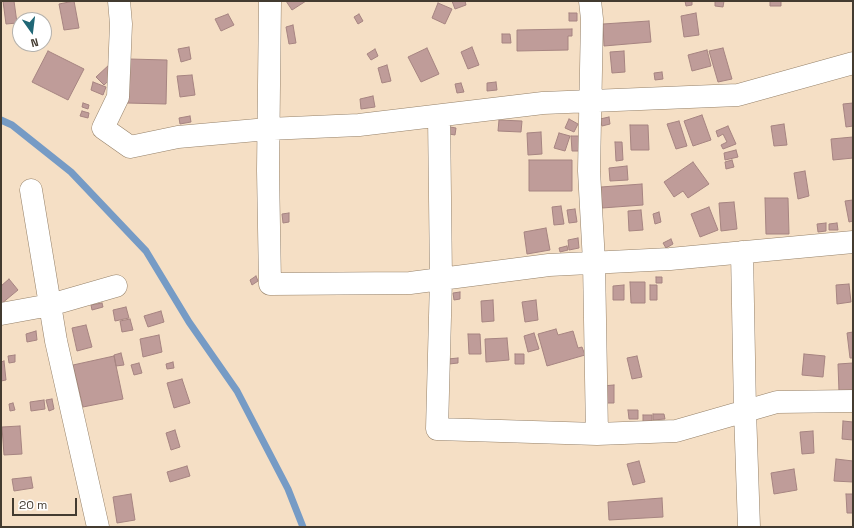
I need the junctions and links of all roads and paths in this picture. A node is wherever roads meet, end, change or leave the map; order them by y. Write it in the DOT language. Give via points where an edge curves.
graph roads {
  1 [pos="119,1"];
  2 [pos="270,1"];
  3 [pos="590,1"];
  4 [pos="853,63"];
  5 [pos="590,101"];
  6 [pos="439,116"];
  7 [pos="268,129"];
  8 [pos="31,190"];
  9 [pos="853,242"];
  10 [pos="742,252"];
  11 [pos="594,262"];
  12 [pos="441,279"];
  13 [pos="116,286"];
  14 [pos="50,304"];
  15 [pos="1,314"];
  16 [pos="853,401"];
  17 [pos="744,411"];
  18 [pos="597,434"];
  19 [pos="98,527"];
  20 [pos="749,527"];
  1 -- 7 [label="street" via="121,24 118,97 102,128 130,147 178,137"];
  2 -- 7 [label="street"];
  3 -- 5 [label="street"];
  4 -- 5 [label="street" via="738,95"];
  5 -- 6 [label="street" via="543,103"];
  5 -- 11 [label="street" via="589,171"];
  6 -- 7 [label="street" via="359,125"];
  6 -- 12 [label="street"];
  7 -- 12 [label="street" via="270,284 410,283"];
  8 -- 14 [label="street"];
  9 -- 10 [label="street"];
  10 -- 11 [label="street" via="670,259"];
  10 -- 17 [label="street"];
  11 -- 12 [label="street"];
  11 -- 18 [label="street"];
  12 -- 18 [label="street" via="437,429"];
  13 -- 14 [label="street"];
  14 -- 15 [label="street"];
  14 -- 19 [label="street"];
  16 -- 17 [label="street" via="777,402"];
  17 -- 18 [label="street" via="676,431"];
  17 -- 20 [label="street"];
}
